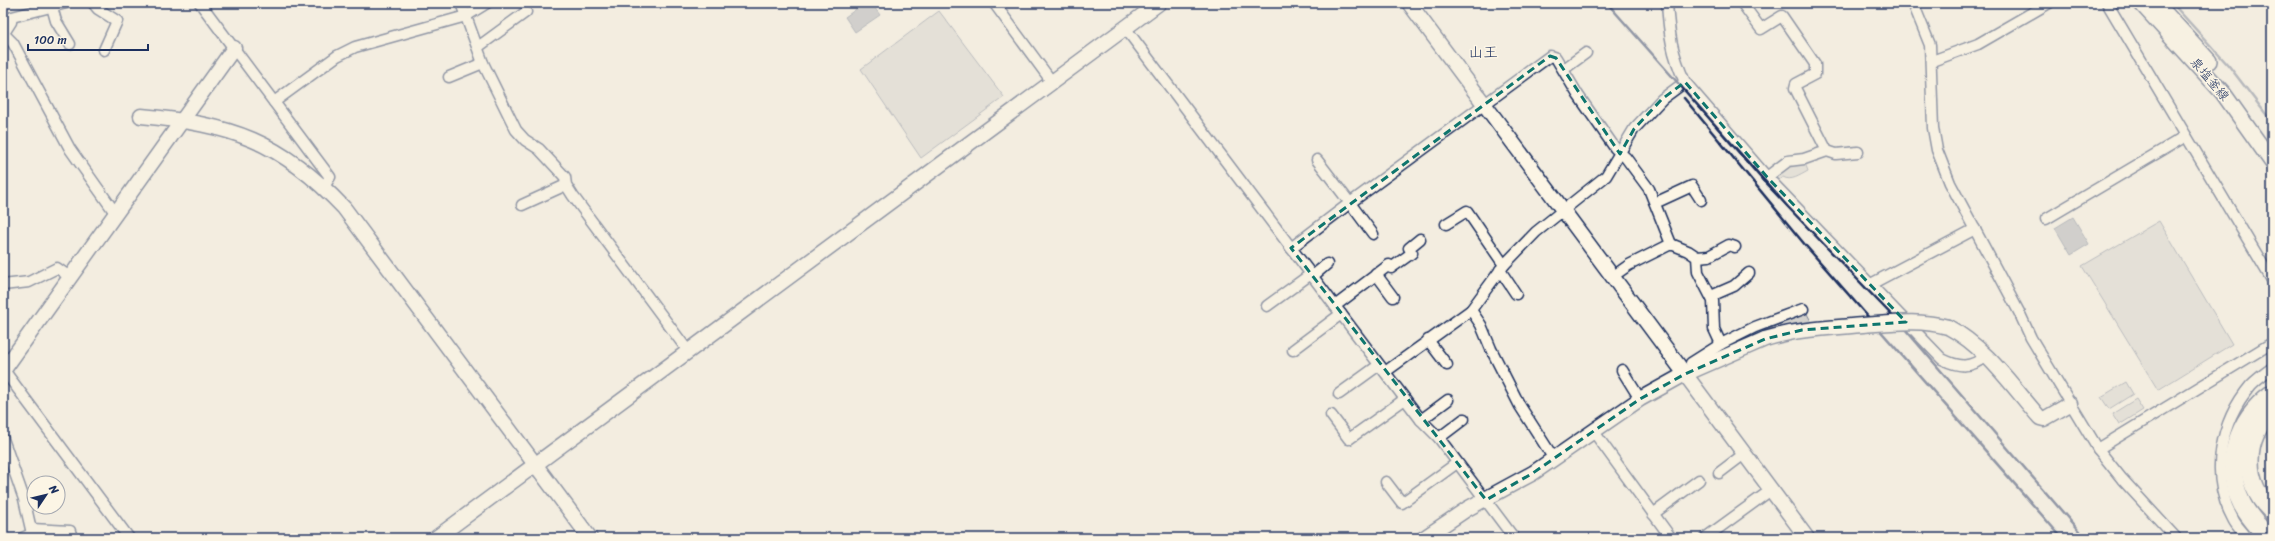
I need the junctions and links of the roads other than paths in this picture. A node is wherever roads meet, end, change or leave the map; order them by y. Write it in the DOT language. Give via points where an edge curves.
graph roads {
  1 [pos="63,3"];
  2 [pos="66,3"];
  3 [pos="93,3"];
  4 [pos="200,3"];
  5 [pos="461,3"];
  6 [pos="487,3"];
  7 [pos="994,3"];
  8 [pos="1160,3"];
  9 [pos="1409,3"];
  10 [pos="1667,3"];
  11 [pos="1742,3"];
  12 [pos="1913,3"];
  13 [pos="2049,3"];
  14 [pos="2107,3"];
  15 [pos="2141,3"];
  16 [pos="2156,3"];
  17 [pos="52,6"];
  18 [pos="526,12"];
  19 [pos="466,16"];
  20 [pos="1126,29"];
  21 [pos="4,33"];
  22 [pos="70,44"];
  23 [pos="478,47"];
  24 [pos="234,48"];
  25 [pos="104,50"];
  26 [pos="1586,53"];
  27 [pos="1932,61"];
  28 [pos="483,63"];
  29 [pos="1564,69"];
  30 [pos="449,77"];
  31 [pos="1052,82"];
  32 [pos="1686,82"];
  33 [pos="274,102"];
  34 [pos="1484,104"];
  35 [pos="142,116"];
  36 [pos="184,120"];
  37 [pos="2186,136"];
  38 [pos="2272,144"];
  39 [pos="1827,151"];
  40 [pos="1621,152"];
  41 [pos="1858,152"];
  42 [pos="1317,160"];
  43 [pos="2272,162"];
  44 [pos="1768,177"];
  45 [pos="566,185"];
  46 [pos="324,187"];
  47 [pos="1701,200"];
  48 [pos="1655,203"];
  49 [pos="1350,204"];
  50 [pos="522,205"];
  51 [pos="1563,211"];
  52 [pos="116,214"];
  53 [pos="2046,219"];
  54 [pos="1446,224"];
  55 [pos="1975,229"];
  56 [pos="1373,234"];
  57 [pos="1420,239"];
  58 [pos="1671,244"];
  59 [pos="1735,247"];
  60 [pos="1291,248"];
  61 [pos="1697,257"];
  62 [pos="1328,264"];
  63 [pos="1502,267"];
  64 [pos="1749,273"];
  65 [pos="1376,274"];
  66 [pos="1312,275"];
  67 [pos="70,277"];
  68 [pos="1612,277"];
  69 [pos="2272,280"];
  70 [pos="1871,284"];
  71 [pos="3,285"];
  72 [pos="1516,294"];
  73 [pos="1711,296"];
  74 [pos="1393,297"];
  75 [pos="1267,306"];
  76 [pos="1335,306"];
  77 [pos="1803,309"];
  78 [pos="1471,310"];
  79 [pos="1341,314"];
  80 [pos="1428,340"];
  81 [pos="2272,343"];
  82 [pos="1721,344"];
  83 [pos="1293,350"];
  84 [pos="688,351"];
  85 [pos="1985,356"];
  86 [pos="1447,365"];
  87 [pos="1382,368"];
  88 [pos="2272,368"];
  89 [pos="3,370"];
  90 [pos="1622,370"];
  91 [pos="1690,372"];
  92 [pos="1339,394"];
  93 [pos="2272,394"];
  94 [pos="1405,399"];
  95 [pos="1448,400"];
  96 [pos="1640,400"];
  97 [pos="2070,404"];
  98 [pos="2272,410"];
  99 [pos="1331,415"];
  100 [pos="1464,419"];
  101 [pos="1421,420"];
  102 [pos="1594,432"];
  103 [pos="1439,438"];
  104 [pos="3,439"];
  105 [pos="2252,446"];
  106 [pos="2098,449"];
  107 [pos="1744,454"];
  108 [pos="6,457"];
  109 [pos="1554,459"];
  110 [pos="1458,463"];
  111 [pos="536,466"];
  112 [pos="2233,466"];
  113 [pos="1718,473"];
  114 [pos="1699,480"];
  115 [pos="1386,482"];
  116 [pos="1771,490"];
  117 [pos="2272,493"];
  118 [pos="1486,500"];
  119 [pos="2272,511"];
  120 [pos="1653,514"];
  121 [pos="2272,533"];
  122 [pos="32,534"];
  123 [pos="22,538"];
  124 [pos="72,538"];
  125 [pos="129,538"];
  126 [pos="436,538"];
  127 [pos="590,538"];
  128 [pos="1424,538"];
  129 [pos="1514,538"];
  130 [pos="1671,538"];
  131 [pos="1705,538"];
  132 [pos="1807,538"];
  133 [pos="2176,538"];
  134 [pos="2248,538"];
  135 [pos="2268,538"];
  1 -- 2 [label="street"];
  1 -- 17 [label="street"];
  3 -- 25 [label="street" via="117,21"];
  4 -- 24 [label="street"];
  5 -- 19 [label="street"];
  6 -- 19 [label="street"];
  7 -- 31 [label="street"];
  8 -- 20 [label="street"];
  9 -- 34 [label="street"];
  10 -- 32 [label="street" via="1669,38"];
  11 -- 39 [label="street" via="1762,29 1782,16 1815,64 1815,74 1796,84 1795,88"];
  12 -- 27 [label="street" via="1930,44"];
  13 -- 27 [label="street" via="1978,44"];
  14 -- 37 [label="street"];
  15 -- 43 [label="main road, 泉塩釜線" via="2223,93"];
  16 -- 38 [label="main road, 泉塩釜線" via="2229,85"];
  17 -- 21 [label="street" via="12,17 12,22"];
  17 -- 22 [label="street" via="56,21"];
  18 -- 23 [label="street"];
  19 -- 23 [label="street"];
  19 -- 33 [label="street" via="355,47 337,56"];
  20 -- 31 [label="street"];
  20 -- 60 [label="street"];
  21 -- 52 [label="street" via="13,43 70,149"];
  23 -- 28 [label="street"];
  24 -- 33 [label="street"];
  24 -- 36 [label="street"];
  26 -- 29 [label="street"];
  27 -- 55 [label="street" via="1933,128 1937,150 1950,183"];
  28 -- 30 [label="street"];
  28 -- 45 [label="street" via="516,130 539,149 565,177"];
  29 -- 34 [label="street" via="1556,58 1550,56"];
  29 -- 40 [label="street" via="1578,95 1615,148"];
  31 -- 84 [label="street"];
  32 -- 40 [label="street" via="1662,99 1634,129"];
  32 -- 44 [label="street"];
  33 -- 46 [label="street" via="330,177"];
  34 -- 49 [label="street"];
  34 -- 51 [label="street"];
  35 -- 36 [label="street"];
  36 -- 46 [label="street" via="226,129 253,139 281,153"];
  36 -- 52 [label="street"];
  37 -- 53 [label="street"];
  37 -- 69 [label="street"];
  39 -- 41 [label="street" via="1836,154"];
  39 -- 44 [label="street" via="1804,159 1788,161"];
  40 -- 48 [label="street" via="1649,189"];
  40 -- 51 [label="street" via="1606,176"];
  42 -- 49 [label="street"];
  44 -- 70 [label="street"];
  45 -- 50 [label="street"];
  45 -- 84 [label="street"];
  46 -- 111 [label="street" via="344,208"];
  47 -- 48 [label="street" via="1692,186"];
  48 -- 58 [label="street"];
  49 -- 56 [label="street"];
  49 -- 60 [label="street"];
  51 -- 63 [label="street" via="1536,232"];
  51 -- 68 [label="street"];
  52 -- 67 [label="street"];
  54 -- 63 [label="street" via="1467,211"];
  55 -- 70 [label="street"];
  55 -- 97 [label="street" via="2031,338"];
  57 -- 65 [label="street" via="1409,248 1412,252 1390,268 1389,265"];
  58 -- 61 [label="street"];
  58 -- 68 [label="street" via="1629,265"];
  59 -- 61 [label="street" via="1729,245 1709,256"];
  60 -- 66 [label="street"];
  61 -- 73 [label="street" via="1698,272"];
  62 -- 66 [label="street"];
  63 -- 72 [label="street"];
  63 -- 78 [label="street"];
  64 -- 73 [label="street" via="1734,286"];
  65 -- 74 [label="street"];
  65 -- 76 [label="street"];
  66 -- 75 [label="street"];
  66 -- 76 [label="street"];
  67 -- 71 [label="street" via="57,268 29,282"];
  67 -- 89 [label="street"];
  68 -- 91 [label="street"];
  70 -- 85 [label="street" via="1942,359 1956,366 1971,366"];
  73 -- 82 [label="street" via="1714,329"];
  76 -- 79 [label="street"];
  77 -- 82 [label="street" via="1755,327"];
  78 -- 80 [label="street"];
  78 -- 109 [label="street" via="1481,325 1490,349 1520,406"];
  79 -- 83 [label="street"];
  79 -- 87 [label="street"];
  80 -- 86 [label="street"];
  80 -- 87 [label="street"];
  81 -- 106 [label="street"];
  82 -- 91 [label="street" via="1691,363"];
  84 -- 111 [label="street"];
  85 -- 91 [label="street, bridge" via="1969,340 1948,327 1930,322 1911,322 1802,330 1765,339"];
  85 -- 97 [label="street" via="2040,418 2044,419"];
  87 -- 92 [label="street"];
  87 -- 94 [label="street"];
  88 -- 134 [label="street" via="2252,384 2236,406 2221,449 2219,466 2226,502 2233,520"];
  89 -- 125 [label="street"];
  90 -- 96 [label="street"];
  91 -- 96 [label="street"];
  91 -- 107 [label="street"];
  93 -- 112 [label="highway" via="2259,405 2244,425 2235,446"];
  94 -- 99 [label="street" via="1349,439"];
  94 -- 101 [label="street"];
  95 -- 101 [label="street"];
  96 -- 102 [label="street"];
  97 -- 106 [label="street"];
  98 -- 105 [label="highway" via="2260,424"];
  100 -- 103 [label="street"];
  101 -- 103 [label="street"];
  102 -- 109 [label="street"];
  102 -- 120 [label="street"];
  103 -- 110 [label="street"];
  104 -- 108 [label="street"];
  105 -- 117 [label="highway" via="2259,474"];
  105 -- 119 [label="highway" via="2249,464 2252,484"];
  106 -- 133 [label="street" via="2122,480"];
  107 -- 113 [label="street"];
  107 -- 116 [label="street"];
  108 -- 122 [label="street"];
  109 -- 118 [label="street"];
  110 -- 115 [label="street" via="1402,504"];
  110 -- 118 [label="street"];
  111 -- 126 [label="street"];
  111 -- 127 [label="street"];
  112 -- 121 [label="highway" via="2238,486 2247,505"];
  112 -- 135 [label="highway" via="2235,486 2242,504"];
  114 -- 120 [label="street"];
  116 -- 131 [label="street"];
  116 -- 132 [label="street"];
  118 -- 128 [label="street"];
  118 -- 129 [label="street"];
  120 -- 130 [label="street"];
  122 -- 123 [label="street"];
  122 -- 124 [label="street" via="70,531"];
}
